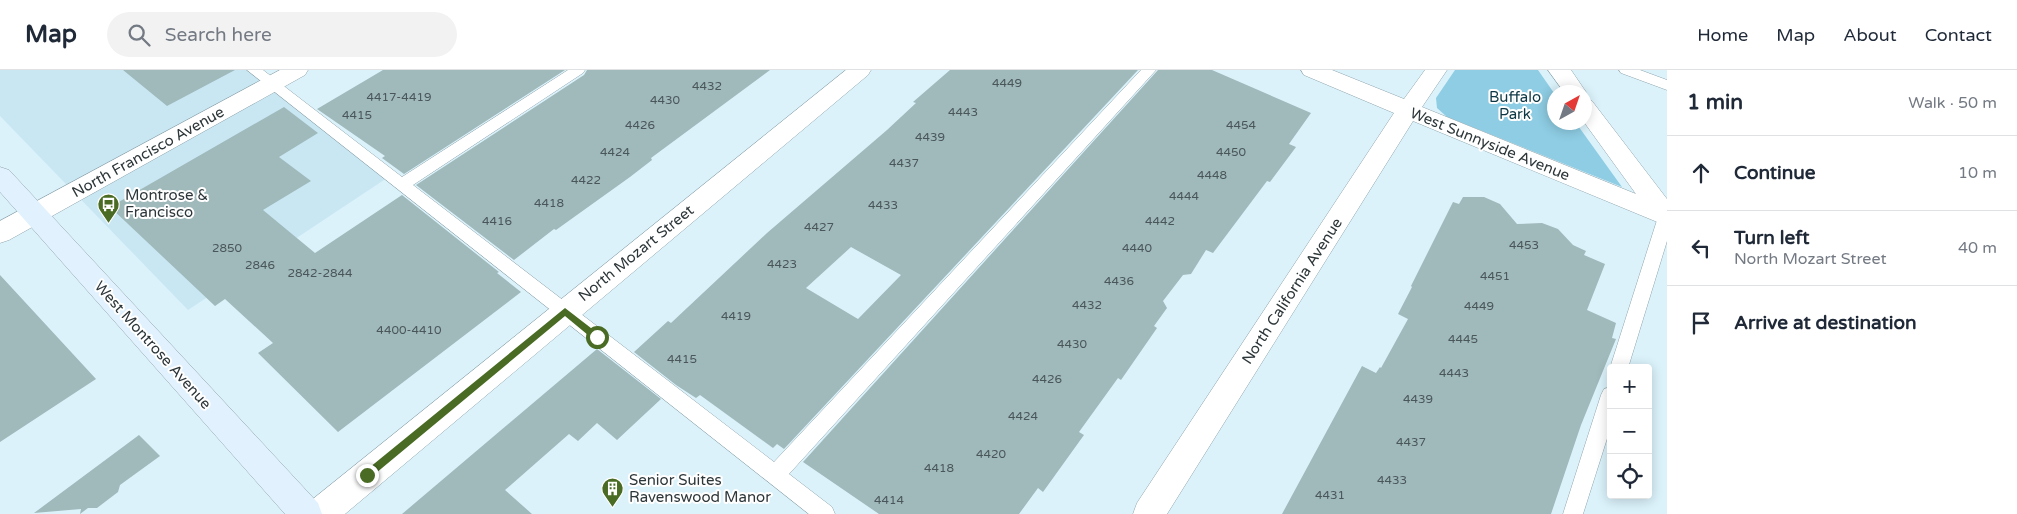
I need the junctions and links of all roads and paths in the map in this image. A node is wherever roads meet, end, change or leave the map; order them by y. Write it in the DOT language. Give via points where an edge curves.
graph roads {
  1 [pos="296,70"];
  2 [pos="578,70"];
  3 [pos="860,70"];
  4 [pos="1149,70"];
  5 [pos="1312,70"];
  6 [pos="1436,70"];
  7 [pos="1559,70"];
  8 [pos="1626,70"];
  9 [pos="262,77"];
  10 [pos="1570,85"];
  11 [pos="1667,85"];
  12 [pos="1408,110"];
  13 [pos="1592,117"];
  14 [pos="0,176"];
  15 [pos="401,185"];
  16 [pos="34,214"];
  17 [pos="1667,217"];
  18 [pos="0,233"];
  19 [pos="565,312"];
  20 [pos="1620,364"];
  21 [pos="1607,408"];
  22 [pos="775,475"];
  23 [pos="306,514"];
  24 [pos="320,514"];
  25 [pos="825,514"];
  26 [pos="1149,514"];
  27 [pos="1573,514"];
  1 -- 9 [label="street, North Francisco Avenue"];
  2 -- 15 [label="lane"];
  3 -- 19 [label="street, North Mozart Street"];
  4 -- 22 [label="lane"];
  5 -- 12 [label="street, West Sunnyside Avenue"];
  6 -- 12 [label="street, North California Avenue"];
  7 -- 10 [label="street"];
  8 -- 11 [label="lane"];
  9 -- 15 [label="lane"];
  9 -- 16 [label="street, North Francisco Avenue"];
  12 -- 17 [label="street, West Sunnyside Avenue"];
  12 -- 26 [label="street, North California Avenue"];
  13 -- 17 [label="street"];
  14 -- 16 [label="main road, West Montrose Avenue"];
  15 -- 19 [label="lane"];
  16 -- 18 [label="street, North Francisco Avenue"];
  16 -- 23 [label="main road, West Montrose Avenue"];
  17 -- 20 [label="lane"];
  19 -- 22 [label="lane"];
  19 -- 24 [label="street, North Mozart Street"];
  21 -- 27 [label="lane"];
  22 -- 25 [label="lane"];
}
